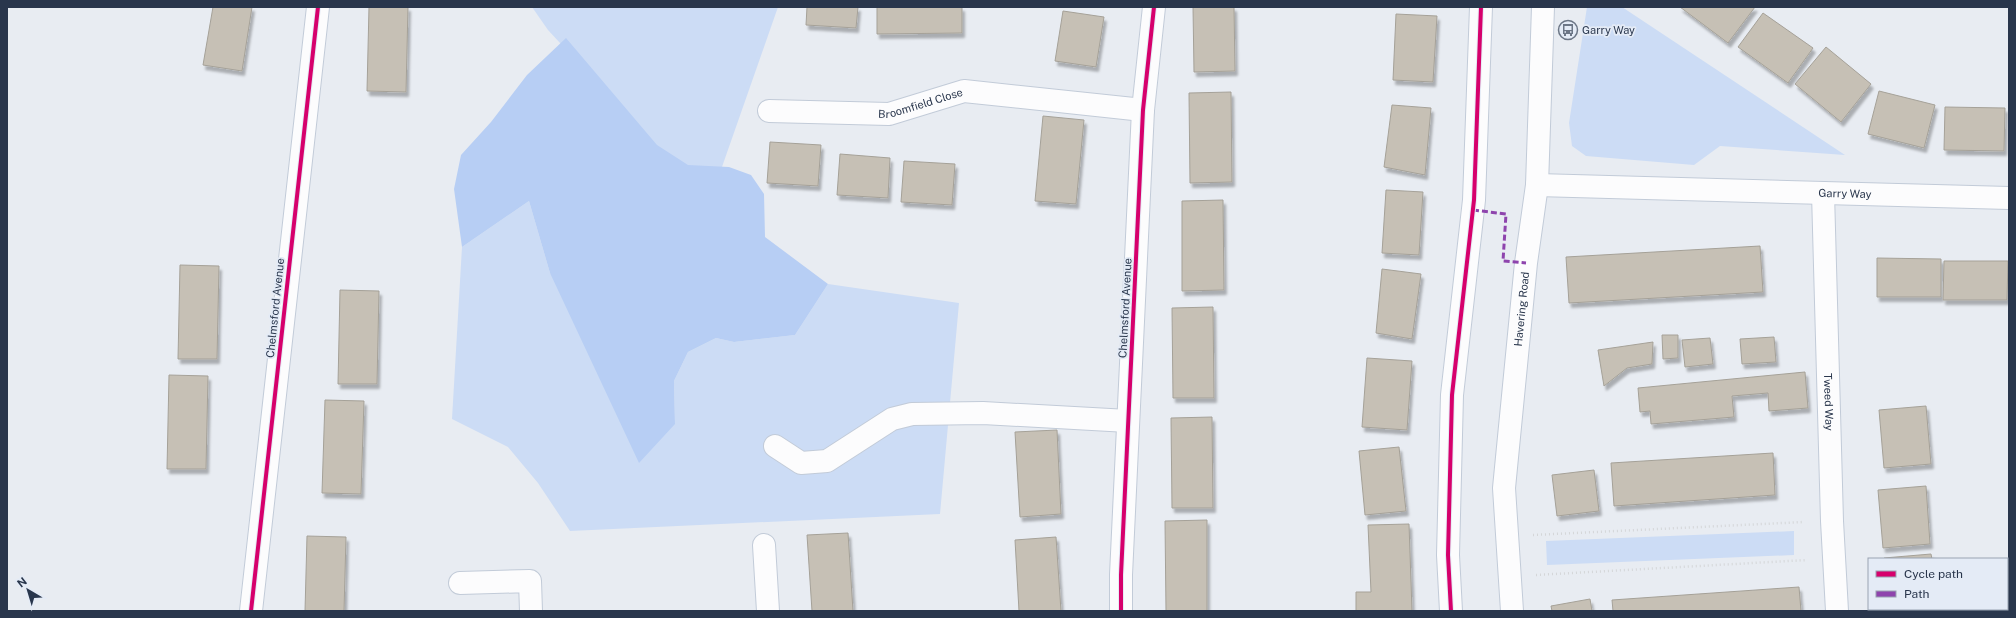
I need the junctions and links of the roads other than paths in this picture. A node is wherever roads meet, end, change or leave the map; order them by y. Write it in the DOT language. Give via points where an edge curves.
graph roads {
  1 [pos="318,7"];
  2 [pos="1154,7"];
  3 [pos="1481,7"];
  4 [pos="1543,7"];
  5 [pos="1143,110"];
  6 [pos="769,111"];
  7 [pos="1537,185"];
  8 [pos="1823,193"];
  9 [pos="2009,198"];
  10 [pos="1128,421"];
  11 [pos="775,446"];
  12 [pos="764,545"];
  13 [pos="460,583"];
  14 [pos="251,611"];
  15 [pos="531,611"];
  16 [pos="768,611"];
  17 [pos="1121,611"];
  18 [pos="1451,611"];
  19 [pos="1512,611"];
  20 [pos="1837,611"];
  1 -- 14 [label="street, Chelmsford Avenue"];
  2 -- 5 [label="street, Chelmsford Avenue"];
  3 -- 18 [label="street" via="1474,200 1452,395 1448,555"];
  4 -- 7 [label="street, Havering Road"];
  5 -- 6 [label="street, Broomfield Close" via="964,90 889,114"];
  5 -- 10 [label="street, Chelmsford Avenue"];
  7 -- 8 [label="street, Garry Way"];
  7 -- 19 [label="street, Havering Road" via="1526,263 1504,488"];
  8 -- 9 [label="street, Garry Way"];
  8 -- 20 [label="street, Tweed Way"];
  10 -- 11 [label="street" via="983,413 912,414 892,419 827,461 800,463"];
  10 -- 17 [label="street, Chelmsford Avenue"];
  12 -- 16 [label="street"];
  13 -- 15 [label="street" via="530,581"];
}
